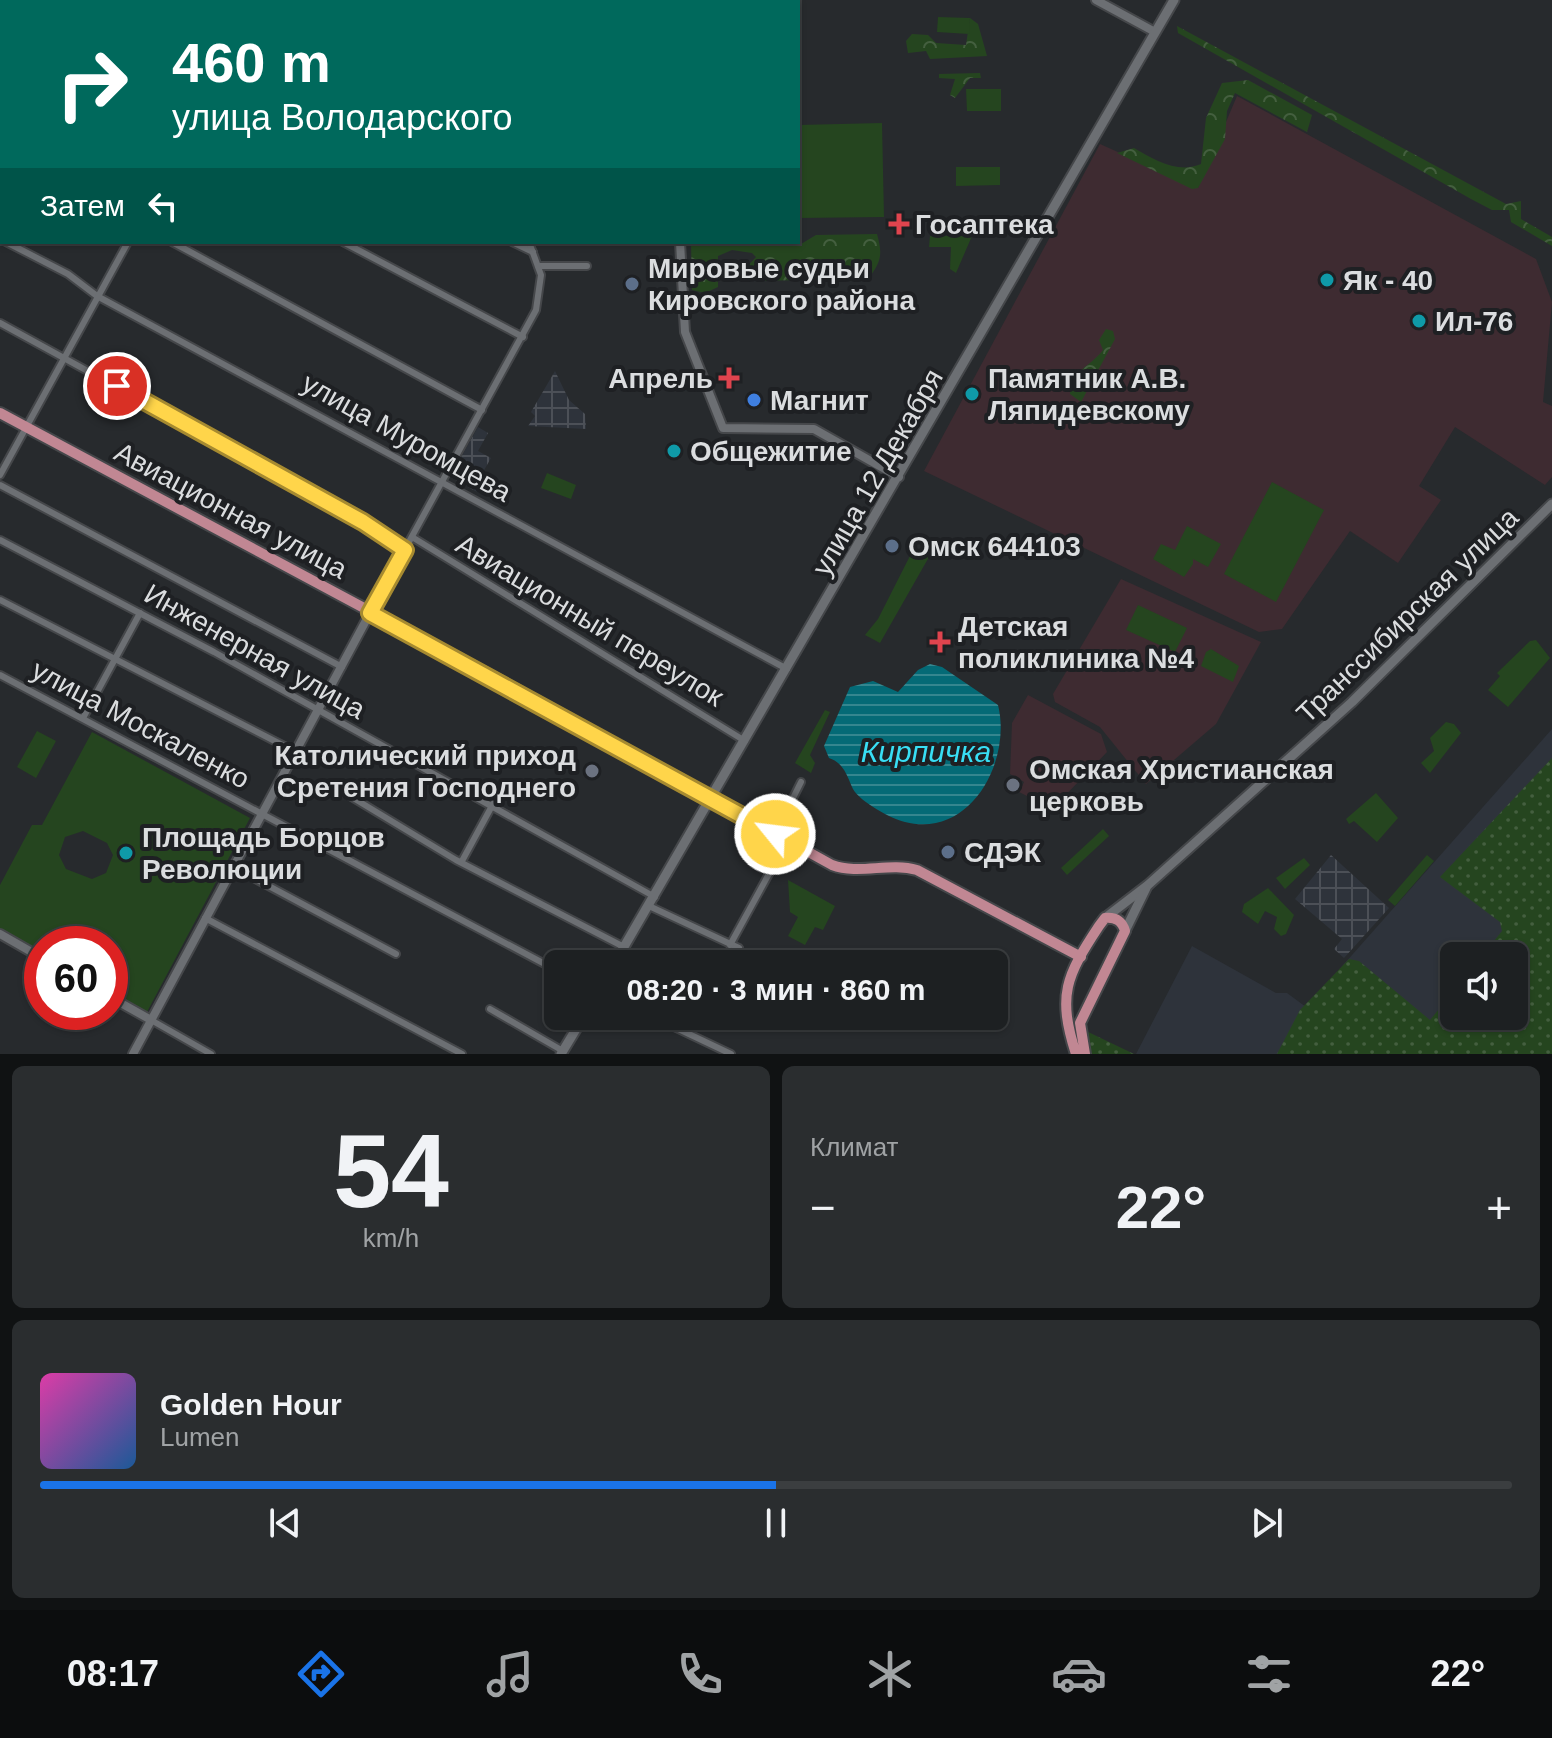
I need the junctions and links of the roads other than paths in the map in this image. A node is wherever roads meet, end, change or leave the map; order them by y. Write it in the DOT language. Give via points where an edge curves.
graph roads {
  1 [pos="1096,0"];
  2 [pos="1174,0"];
  3 [pos="1155,32"];
  4 [pos="11,244"];
  5 [pos="127,244"];
  6 [pos="176,244"];
  7 [pos="347,244"];
  8 [pos="516,244"];
  9 [pos="530,244"];
  10 [pos="680,244"];
  11 [pos="533,252"];
  12 [pos="538,266"];
  13 [pos="587,266"];
  14 [pos="97,296"];
  15 [pos="0,323"];
  16 [pos="523,337"];
  17 [pos="62,356"];
  18 [pos="482,410"];
  19 [pos="0,413"];
  20 [pos="26,427"];
  21 [pos="0,475"];
  22 [pos="899,477"];
  23 [pos="443,480"];
  24 [pos="0,485"];
  25 [pos="1552,504"];
  26 [pos="412,537"];
  27 [pos="0,540"];
  28 [pos="405,550"];
  29 [pos="0,600"];
  30 [pos="140,613"];
  31 [pos="370,613"];
  32 [pos="114,659"];
  33 [pos="342,667"];
  34 [pos="787,669"];
  35 [pos="0,675"];
  36 [pos="317,712"];
  37 [pos="83,718"];
  38 [pos="745,741"];
  39 [pos="296,752"];
  40 [pos="801,782"];
  41 [pos="335,787"];
  42 [pos="712,798"];
  43 [pos="493,804"];
  44 [pos="262,814"];
  45 [pos="775,834"];
  46 [pos="462,861"];
  47 [pos="776,861"];
  48 [pos="233,867"];
  49 [pos="778,869"];
  50 [pos="1148,885"];
  51 [pos="652,902"];
  52 [pos="205,918"];
  53 [pos="1105,918"];
  54 [pos="1125,931"];
  55 [pos="0,934"];
  56 [pos="730,945"];
  57 [pos="624,947"];
  58 [pos="24,948"];
  59 [pos="739,948"];
  60 [pos="622,950"];
  61 [pos="396,954"];
  62 [pos="1081,957"];
  63 [pos="544,964"];
  64 [pos="1064,1000"];
  65 [pos="1088,1005"];
  66 [pos="128,1007"];
  67 [pos="490,1009"];
  68 [pos="151,1020"];
  69 [pos="576,1030"];
  70 [pos="680,1030"];
  71 [pos="562,1053"];
  72 [pos="133,1054"];
  73 [pos="211,1054"];
  74 [pos="462,1054"];
  75 [pos="731,1054"];
  76 [pos="1076,1054"];
  77 [pos="1085,1054"];
  1 -- 3 [label="street"];
  2 -- 3 [label="main road, улица 12 Декабря"];
  3 -- 22 [label="main road, улица 12 Декабря"];
  4 -- 14 [label="street, улица Муромцева"];
  5 -- 14 [label="street"];
  6 -- 18 [label="street"];
  7 -- 16 [label="street"];
  8 -- 11 [label="street"];
  9 -- 11 [label="street"];
  10 -- 22 [label="street" via="687,341 723,428 814,429"];
  11 -- 12 [label="street"];
  12 -- 13 [label="street"];
  12 -- 16 [label="street" via="540,296"];
  14 -- 17 [label="street"];
  14 -- 23 [label="street, улица Муромцева"];
  15 -- 17 [label="street"];
  16 -- 18 [label="street"];
  17 -- 20 [label="street"];
  17 -- 28 [label="street"];
  18 -- 23 [label="street"];
  19 -- 20 [label="main road, Авиационная улица"];
  20 -- 21 [label="street"];
  20 -- 31 [label="main road, Авиационная улица"];
  22 -- 34 [label="main road, улица 12 Декабря"];
  23 -- 26 [label="street"];
  23 -- 34 [label="street, улица Муромцева"];
  24 -- 33 [label="street"];
  25 -- 50 [label="main road, Транссибирская улица" via="1417,641"];
  26 -- 28 [label="street"];
  26 -- 38 [label="street, Авиационный переулок"];
  27 -- 30 [label="street, Инженерная улица"];
  28 -- 31 [label="street"];
  29 -- 32 [label="street"];
  30 -- 32 [label="street"];
  30 -- 36 [label="street, Инженерная улица"];
  31 -- 33 [label="street"];
  31 -- 42 [label="main road, Авиационная улица"];
  32 -- 37 [label="street"];
  32 -- 39 [label="street"];
  33 -- 36 [label="street"];
  34 -- 38 [label="main road, улица 12 Декабря"];
  35 -- 37 [label="street, улица Москаленко"];
  36 -- 39 [label="street"];
  36 -- 43 [label="street, Инженерная улица"];
  37 -- 44 [label="street, улица Москаленко"];
  38 -- 42 [label="main road, улица 12 Декабря"];
  39 -- 44 [label="street"];
  40 -- 45 [label="street"];
  41 -- 46 [label="street"];
  42 -- 45 [label="main road, Авиационная улица"];
  42 -- 51 [label="main road, улица 12 Декабря"];
  43 -- 46 [label="street"];
  43 -- 51 [label="street, Инженерная улица"];
  44 -- 48 [label="street"];
  44 -- 63 [label="street, улица Москаленко"];
  45 -- 47 [label="street"];
  45 -- 62 [label="main road, Авиационная улица" via="840,868 917,870"];
  46 -- 57 [label="street"];
  47 -- 49 [label="street"];
  47 -- 56 [label="street"];
  48 -- 52 [label="street"];
  48 -- 61 [label="street"];
  50 -- 53 [label="main road, Транссибирская улица"];
  50 -- 54 [label="main road"];
  51 -- 56 [label="street, Инженерная улица"];
  51 -- 57 [label="main road, улица 12 Декабря"];
  52 -- 68 [label="street"];
  52 -- 74 [label="street"];
  53 -- 54 [label="main road" via="1118,920"];
  53 -- 62 [label="main road"];
  54 -- 65 [label="main road"];
  55 -- 58 [label="street"];
  56 -- 59 [label="street, Инженерная улица"];
  57 -- 60 [label="main road, улица 12 Декабря"];
  62 -- 64 [label="main road"];
  64 -- 65 [label="main road" via="1075,1009"];
  64 -- 76 [label="main road"];
  65 -- 77 [label="main road" via="1079,1029"];
  66 -- 68 [label="street"];
  67 -- 71 [label="street"];
  68 -- 72 [label="street"];
  68 -- 73 [label="street"];
  69 -- 71 [label="main road"];
  70 -- 75 [label="street"];
}
